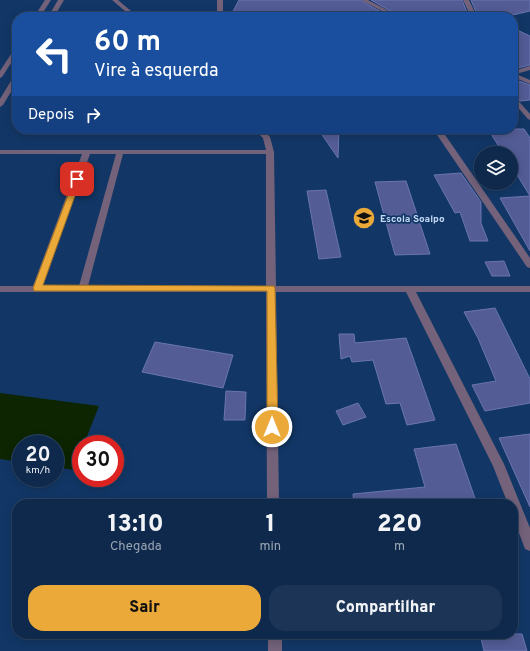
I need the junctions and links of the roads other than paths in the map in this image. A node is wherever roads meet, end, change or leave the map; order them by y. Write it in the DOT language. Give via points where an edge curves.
graph roads {
  1 [pos="48,0"];
  2 [pos="61,0"];
  3 [pos="115,0"];
  4 [pos="220,0"];
  5 [pos="364,0"];
  6 [pos="466,0"];
  7 [pos="40,12"];
  8 [pos="54,12"];
  9 [pos="129,12"];
  10 [pos="220,12"];
  11 [pos="387,12"];
  12 [pos="472,12"];
  13 [pos="12,57"];
  14 [pos="530,68"];
  15 [pos="518,72"];
  16 [pos="0,76"];
  17 [pos="518,76"];
  18 [pos="530,82"];
  19 [pos="12,85"];
  20 [pos="518,104"];
  21 [pos="0,105"];
  22 [pos="530,118"];
  23 [pos="262,134"];
  24 [pos="441,134"];
  25 [pos="0,152"];
  26 [pos="87,152"];
  27 [pos="120,152"];
  28 [pos="270,152"];
  29 [pos="530,265"];
  30 [pos="37,288"];
  31 [pos="82,288"];
  32 [pos="271,288"];
  33 [pos="0,289"];
  34 [pos="410,290"];
  35 [pos="530,290"];
  36 [pos="273,499"];
  37 [pos="512,499"];
  38 [pos="518,514"];
  39 [pos="530,544"];
  40 [pos="275,639"];
  41 [pos="275,651"];
  1 -- 7 [label="street"];
  2 -- 8 [label="street"];
  3 -- 9 [label="street"];
  4 -- 10 [label="street"];
  5 -- 11 [label="street"];
  6 -- 12 [label="street"];
  13 -- 16 [label="street"];
  14 -- 15 [label="street"];
  17 -- 18 [label="street"];
  19 -- 21 [label="street"];
  20 -- 22 [label="street"];
  23 -- 28 [label="street"];
  24 -- 29 [label="street"];
  25 -- 26 [label="street"];
  26 -- 27 [label="street"];
  26 -- 30 [label="street"];
  27 -- 28 [label="street"];
  27 -- 31 [label="street"];
  28 -- 32 [label="street"];
  30 -- 31 [label="street"];
  30 -- 33 [label="street"];
  31 -- 32 [label="street"];
  32 -- 34 [label="street"];
  32 -- 36 [label="street"];
  34 -- 35 [label="street"];
  34 -- 37 [label="street" via="498,464"];
  38 -- 39 [label="street"];
  40 -- 41 [label="street"];
}
